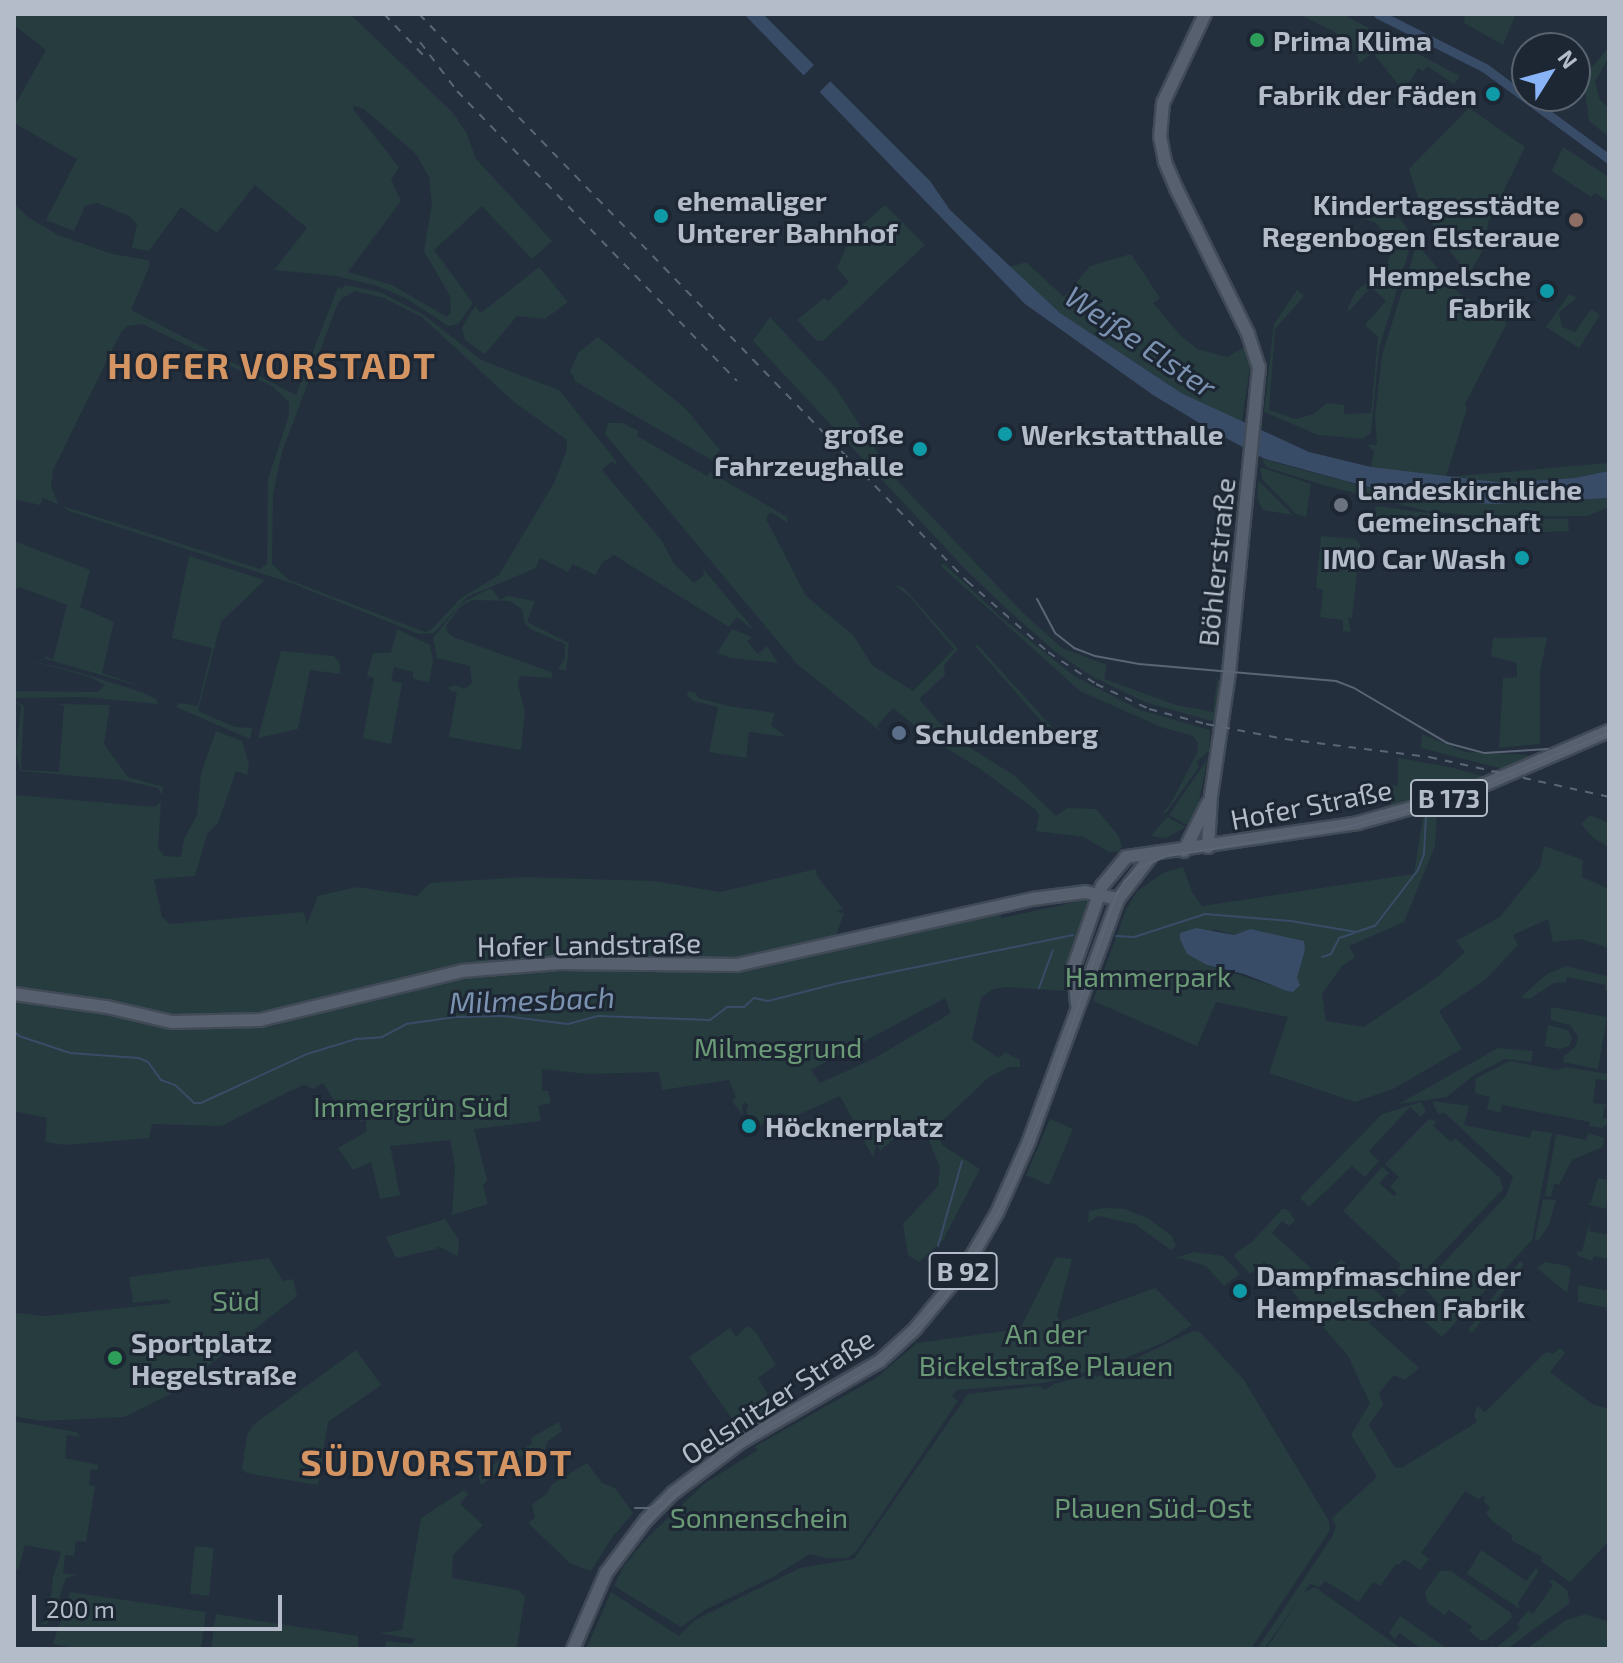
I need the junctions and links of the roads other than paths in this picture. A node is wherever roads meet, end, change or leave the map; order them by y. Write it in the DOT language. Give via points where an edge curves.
graph roads {
  1 [pos="1205,14"];
  2 [pos="1609,731"];
  3 [pos="1211,796"];
  4 [pos="1208,847"];
  5 [pos="1184,851"];
  6 [pos="1152,855"];
  7 [pos="1099,893"];
  8 [pos="1118,899"];
  9 [pos="14,994"];
  10 [pos="1077,1004"];
  11 [pos="573,1649"];
  1 -- 3 [label="main road, Böhlerstraße" via="1167,93 1160,136 1176,188 1259,367 1226,705"];
  2 -- 4 [label="main road, Hofer Straße / B 173" via="1451,798 1342,827"];
  3 -- 4 [label="main road, Böhlerstraße"];
  3 -- 5 [label="main road, Böhlerstraße"];
  4 -- 5 [label="main road, Hofer Straße / B 173"];
  5 -- 6 [label="main road, Hofer Straße / B 92"];
  6 -- 7 [label="main road, Hofer Straße / B 92" via="1126,857"];
  6 -- 8 [label="main road, B 92"];
  7 -- 8 [label="main road, Hofer Landstraße"];
  7 -- 9 [label="main road, Hofer Landstraße" via="1005,904 737,965 560,963 462,971 260,1020 172,1022 83,1002"];
  7 -- 10 [label="main road, Oelsnitzer Straße / B 92" via="1074,966"];
  8 -- 10 [label="main road, Oelsnitzer Straße / B 92"];
  10 -- 11 [label="main road, Oelsnitzer Straße / B 92" via="1011,1184 979,1245 941,1300 880,1361 741,1442 673,1493 606,1573"];
}
